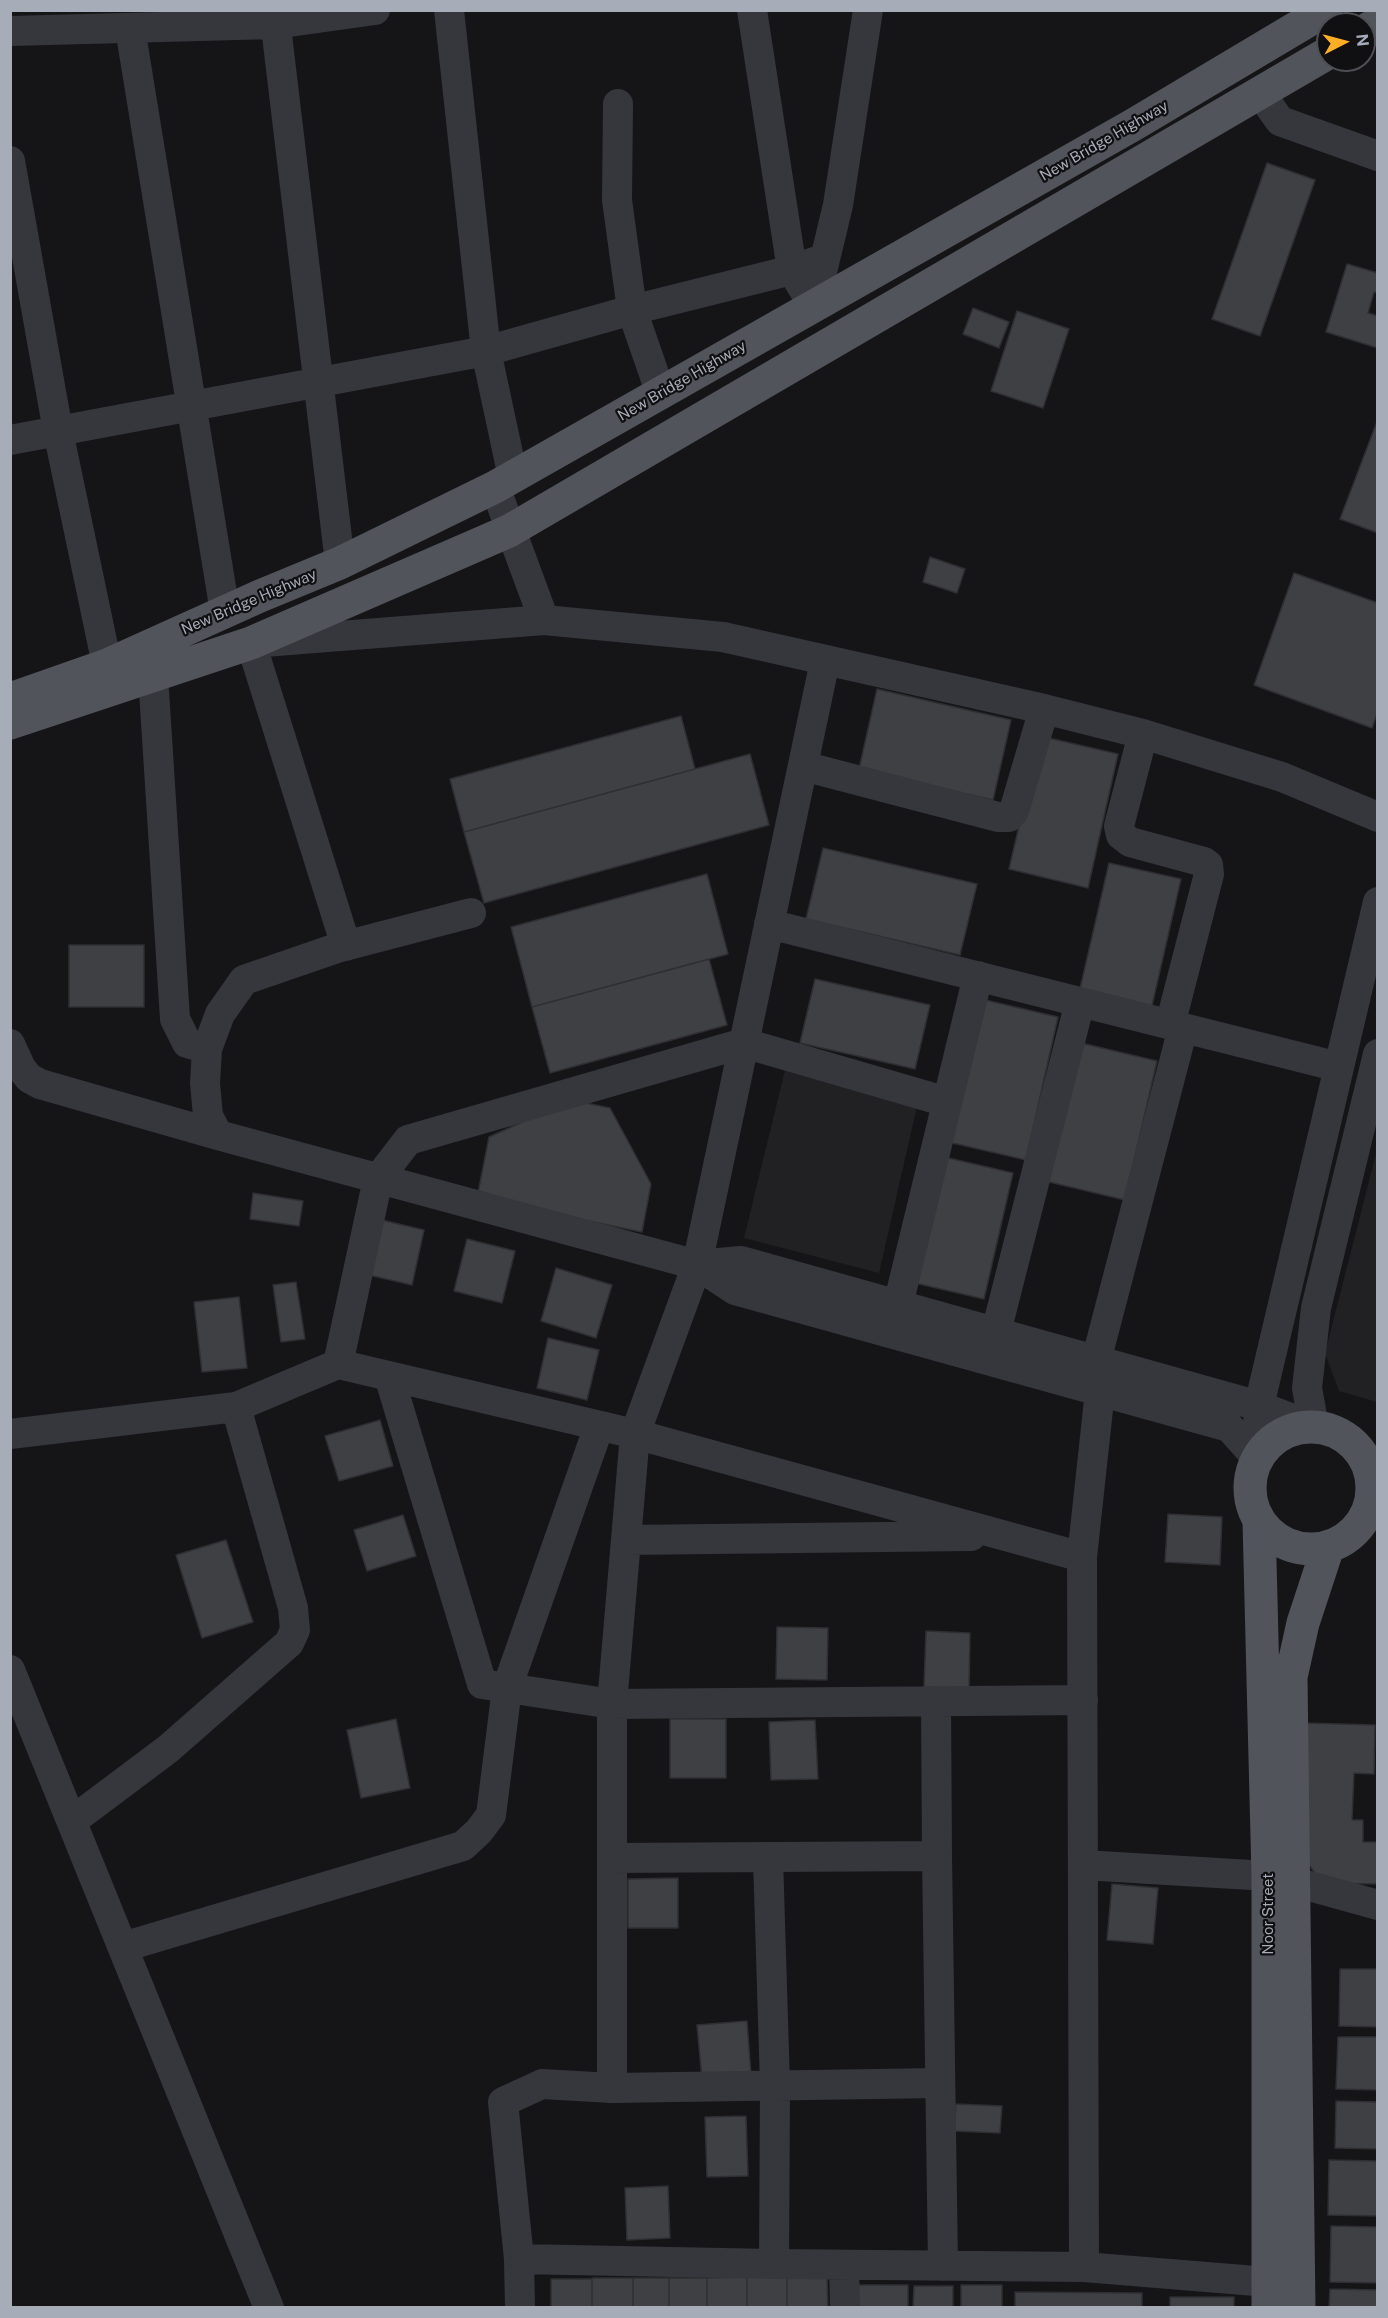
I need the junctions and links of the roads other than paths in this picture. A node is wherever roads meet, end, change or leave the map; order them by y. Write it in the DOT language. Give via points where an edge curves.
graph roads {
  1 [pos="375,10"];
  2 [pos="449,10"];
  3 [pos="752,10"];
  4 [pos="868,10"];
  5 [pos="1326,10"];
  6 [pos="274,17"];
  7 [pos="120,22"];
  8 [pos="10,31"];
  9 [pos="1316,59"];
  10 [pos="1260,93"];
  11 [pos="618,104"];
  12 [pos="1377,156"];
  13 [pos="10,161"];
  14 [pos="825,258"];
  15 [pos="792,270"];
  16 [pos="813,305"];
  17 [pos="632,310"];
  18 [pos="486,351"];
  19 [pos="317,384"];
  20 [pos="661,394"];
  21 [pos="191,406"];
  22 [pos="58,432"];
  23 [pos="10,440"];
  24 [pos="504,482"];
  25 [pos="509,531"];
  26 [pos="340,563"];
  27 [pos="225,612"];
  28 [pos="543,620"];
  29 [pos="251,643"];
  30 [pos="825,661"];
  31 [pos="107,665"];
  32 [pos="153,675"];
  33 [pos="10,699"];
  34 [pos="1044,709"];
  35 [pos="10,723"];
  36 [pos="1143,734"];
  37 [pos="803,766"];
  38 [pos="1377,817"];
  39 [pos="1377,902"];
  40 [pos="471,913"];
  41 [pos="769,924"];
  42 [pos="346,946"];
  43 [pos="978,976"];
  44 [pos="1080,1002"];
  45 [pos="1177,1026"];
  46 [pos="744,1043"];
  47 [pos="10,1044"];
  48 [pos="207,1049"];
  49 [pos="1377,1054"];
  50 [pos="1339,1067"];
  51 [pos="947,1102"];
  52 [pos="218,1136"];
  53 [pos="378,1179"];
  54 [pos="697,1265"];
  55 [pos="898,1305"];
  56 [pos="996,1332"];
  57 [pos="1096,1361"];
  58 [pos="338,1364"];
  59 [pos="389,1376"];
  60 [pos="1100,1391"];
  61 [pos="1259,1406"];
  62 [pos="236,1407"];
  63 [pos="599,1426"];
  64 [pos="1314,1427"];
  65 [pos="10,1434"];
  66 [pos="635,1434"];
  67 [pos="1363,1444"];
  68 [pos="1257,1458"];
  69 [pos="1259,1521"];
  70 [pos="1353,1535"];
  71 [pos="1005,1536"];
  72 [pos="626,1540"];
  73 [pos="1082,1557"];
  74 [pos="10,1670"];
  75 [pos="507,1688"];
  76 [pos="1083,1700"];
  77 [pos="936,1701"];
  78 [pos="612,1704"];
  79 [pos="72,1821"];
  80 [pos="937,1856"];
  81 [pos="768,1857"];
  82 [pos="612,1858"];
  83 [pos="1083,1865"];
  84 [pos="1281,1879"];
  85 [pos="1377,1905"];
  86 [pos="123,1947"];
  87 [pos="940,2083"];
  88 [pos="775,2085"];
  89 [pos="612,2088"];
  90 [pos="519,2259"];
  91 [pos="774,2264"];
  92 [pos="844,2265"];
  93 [pos="943,2266"];
  94 [pos="1083,2267"];
  95 [pos="1268,2295"];
  96 [pos="269,2307"];
  97 [pos="520,2307"];
  98 [pos="845,2307"];
  99 [pos="1299,2307"];
  1 -- 6 [label="street"];
  2 -- 18 [label="street"];
  3 -- 15 [label="street"];
  4 -- 14 [label="street" via="838,205"];
  5 -- 16 [label="main road, New Bridge Highway" via="1133,125"];
  6 -- 7 [label="street"];
  6 -- 19 [label="street"];
  7 -- 8 [label="street"];
  7 -- 21 [label="street"];
  9 -- 10 [label="main road"];
  10 -- 12 [label="street" via="1280,121"];
  10 -- 25 [label="main road"];
  11 -- 17 [label="street" via="617,200"];
  13 -- 22 [label="street"];
  14 -- 15 [label="street"];
  14 -- 16 [label="street"];
  15 -- 16 [label="street"];
  15 -- 17 [label="street"];
  16 -- 20 [label="main road, New Bridge Highway"];
  17 -- 18 [label="street"];
  17 -- 20 [label="street"];
  18 -- 19 [label="street"];
  18 -- 24 [label="street"];
  19 -- 21 [label="street"];
  19 -- 26 [label="street"];
  20 -- 24 [label="main road, New Bridge Highway"];
  21 -- 22 [label="street"];
  21 -- 27 [label="street"];
  22 -- 23 [label="street"];
  22 -- 31 [label="street"];
  24 -- 25 [label="street"];
  24 -- 26 [label="main road, New Bridge Highway"];
  25 -- 28 [label="street"];
  25 -- 29 [label="main road"];
  26 -- 27 [label="main road, New Bridge Highway"];
  27 -- 31 [label="main road, New Bridge Highway"];
  28 -- 29 [label="street"];
  28 -- 30 [label="street" via="723,637"];
  29 -- 32 [label="main road"];
  29 -- 42 [label="street"];
  30 -- 34 [label="street"];
  30 -- 37 [label="street"];
  31 -- 33 [label="main road, New Bridge Highway"];
  32 -- 35 [label="main road"];
  32 -- 48 [label="street" via="175,1019 187,1043"];
  34 -- 36 [label="street"];
  34 -- 37 [label="street" via="1009,817"];
  36 -- 38 [label="street" via="1282,777"];
  36 -- 45 [label="street" via="1119,826 1121,835 1130,842 1208,865"];
  37 -- 41 [label="street"];
  39 -- 50 [label="street"];
  40 -- 42 [label="street"];
  41 -- 43 [label="street"];
  41 -- 46 [label="street"];
  42 -- 48 [label="street" via="244,980 220,1014"];
  43 -- 44 [label="street"];
  43 -- 51 [label="street"];
  44 -- 45 [label="street"];
  44 -- 56 [label="street"];
  45 -- 50 [label="street"];
  45 -- 57 [label="street"];
  46 -- 51 [label="street"];
  46 -- 53 [label="street" via="408,1140"];
  46 -- 54 [label="street"];
  47 -- 52 [label="street" via="21,1068 40,1083"];
  48 -- 52 [label="street" via="208,1116"];
  49 -- 64 [label="street" via="1316,1308 1307,1388"];
  50 -- 61 [label="street"];
  51 -- 55 [label="street"];
  52 -- 53 [label="street"];
  53 -- 54 [label="street"];
  53 -- 58 [label="street"];
  54 -- 55 [label="street" via="741,1261"];
  54 -- 60 [label="street" via="735,1290"];
  54 -- 66 [label="street"];
  55 -- 56 [label="street"];
  56 -- 57 [label="street"];
  57 -- 61 [label="street"];
  58 -- 59 [label="street"];
  58 -- 62 [label="street"];
  59 -- 63 [label="street"];
  59 -- 75 [label="street" via="482,1684"];
  60 -- 68 [label="street" via="1229,1427"];
  60 -- 73 [label="street"];
  61 -- 64 [label="street"];
  61 -- 68 [label="street"];
  62 -- 65 [label="street"];
  62 -- 79 [label="street" via="296,1630 289,1643 168,1749"];
  63 -- 66 [label="street"];
  63 -- 75 [label="street"];
  64 -- 67 [label="main road"];
  64 -- 68 [label="main road" via="1281,1434"];
  66 -- 71 [label="street"];
  66 -- 72 [label="street"];
  67 -- 70 [label="main road" via="1371,1496"];
  68 -- 69 [label="main road" via="1250,1490"];
  69 -- 70 [label="main road" via="1289,1545 1309,1549"];
  69 -- 84 [label="main road, Noor Street"];
  70 -- 84 [label="main road, Noor Street" via="1303,1623 1291,1677"];
  71 -- 72 [label="street"];
  71 -- 73 [label="street"];
  72 -- 78 [label="street"];
  73 -- 76 [label="street"];
  74 -- 79 [label="street"];
  75 -- 78 [label="street"];
  75 -- 86 [label="street" via="491,1815 463,1846"];
  76 -- 77 [label="street"];
  76 -- 83 [label="street"];
  77 -- 78 [label="street"];
  77 -- 80 [label="street"];
  78 -- 82 [label="street"];
  79 -- 86 [label="street"];
  80 -- 81 [label="street"];
  80 -- 87 [label="street"];
  81 -- 82 [label="street"];
  81 -- 88 [label="street"];
  82 -- 89 [label="street"];
  83 -- 84 [label="street"];
  83 -- 94 [label="street"];
  84 -- 85 [label="street"];
  84 -- 95 [label="main road, Noor Street"];
  84 -- 99 [label="main road, Noor Street"];
  86 -- 96 [label="street"];
  87 -- 88 [label="street"];
  87 -- 93 [label="street"];
  88 -- 89 [label="street"];
  88 -- 91 [label="street"];
  89 -- 90 [label="street" via="542,2084 503,2102"];
  90 -- 91 [label="street"];
  90 -- 97 [label="street"];
  91 -- 92 [label="street"];
  92 -- 93 [label="street"];
  92 -- 98 [label="street"];
  93 -- 94 [label="street"];
  94 -- 95 [label="street"];
}
